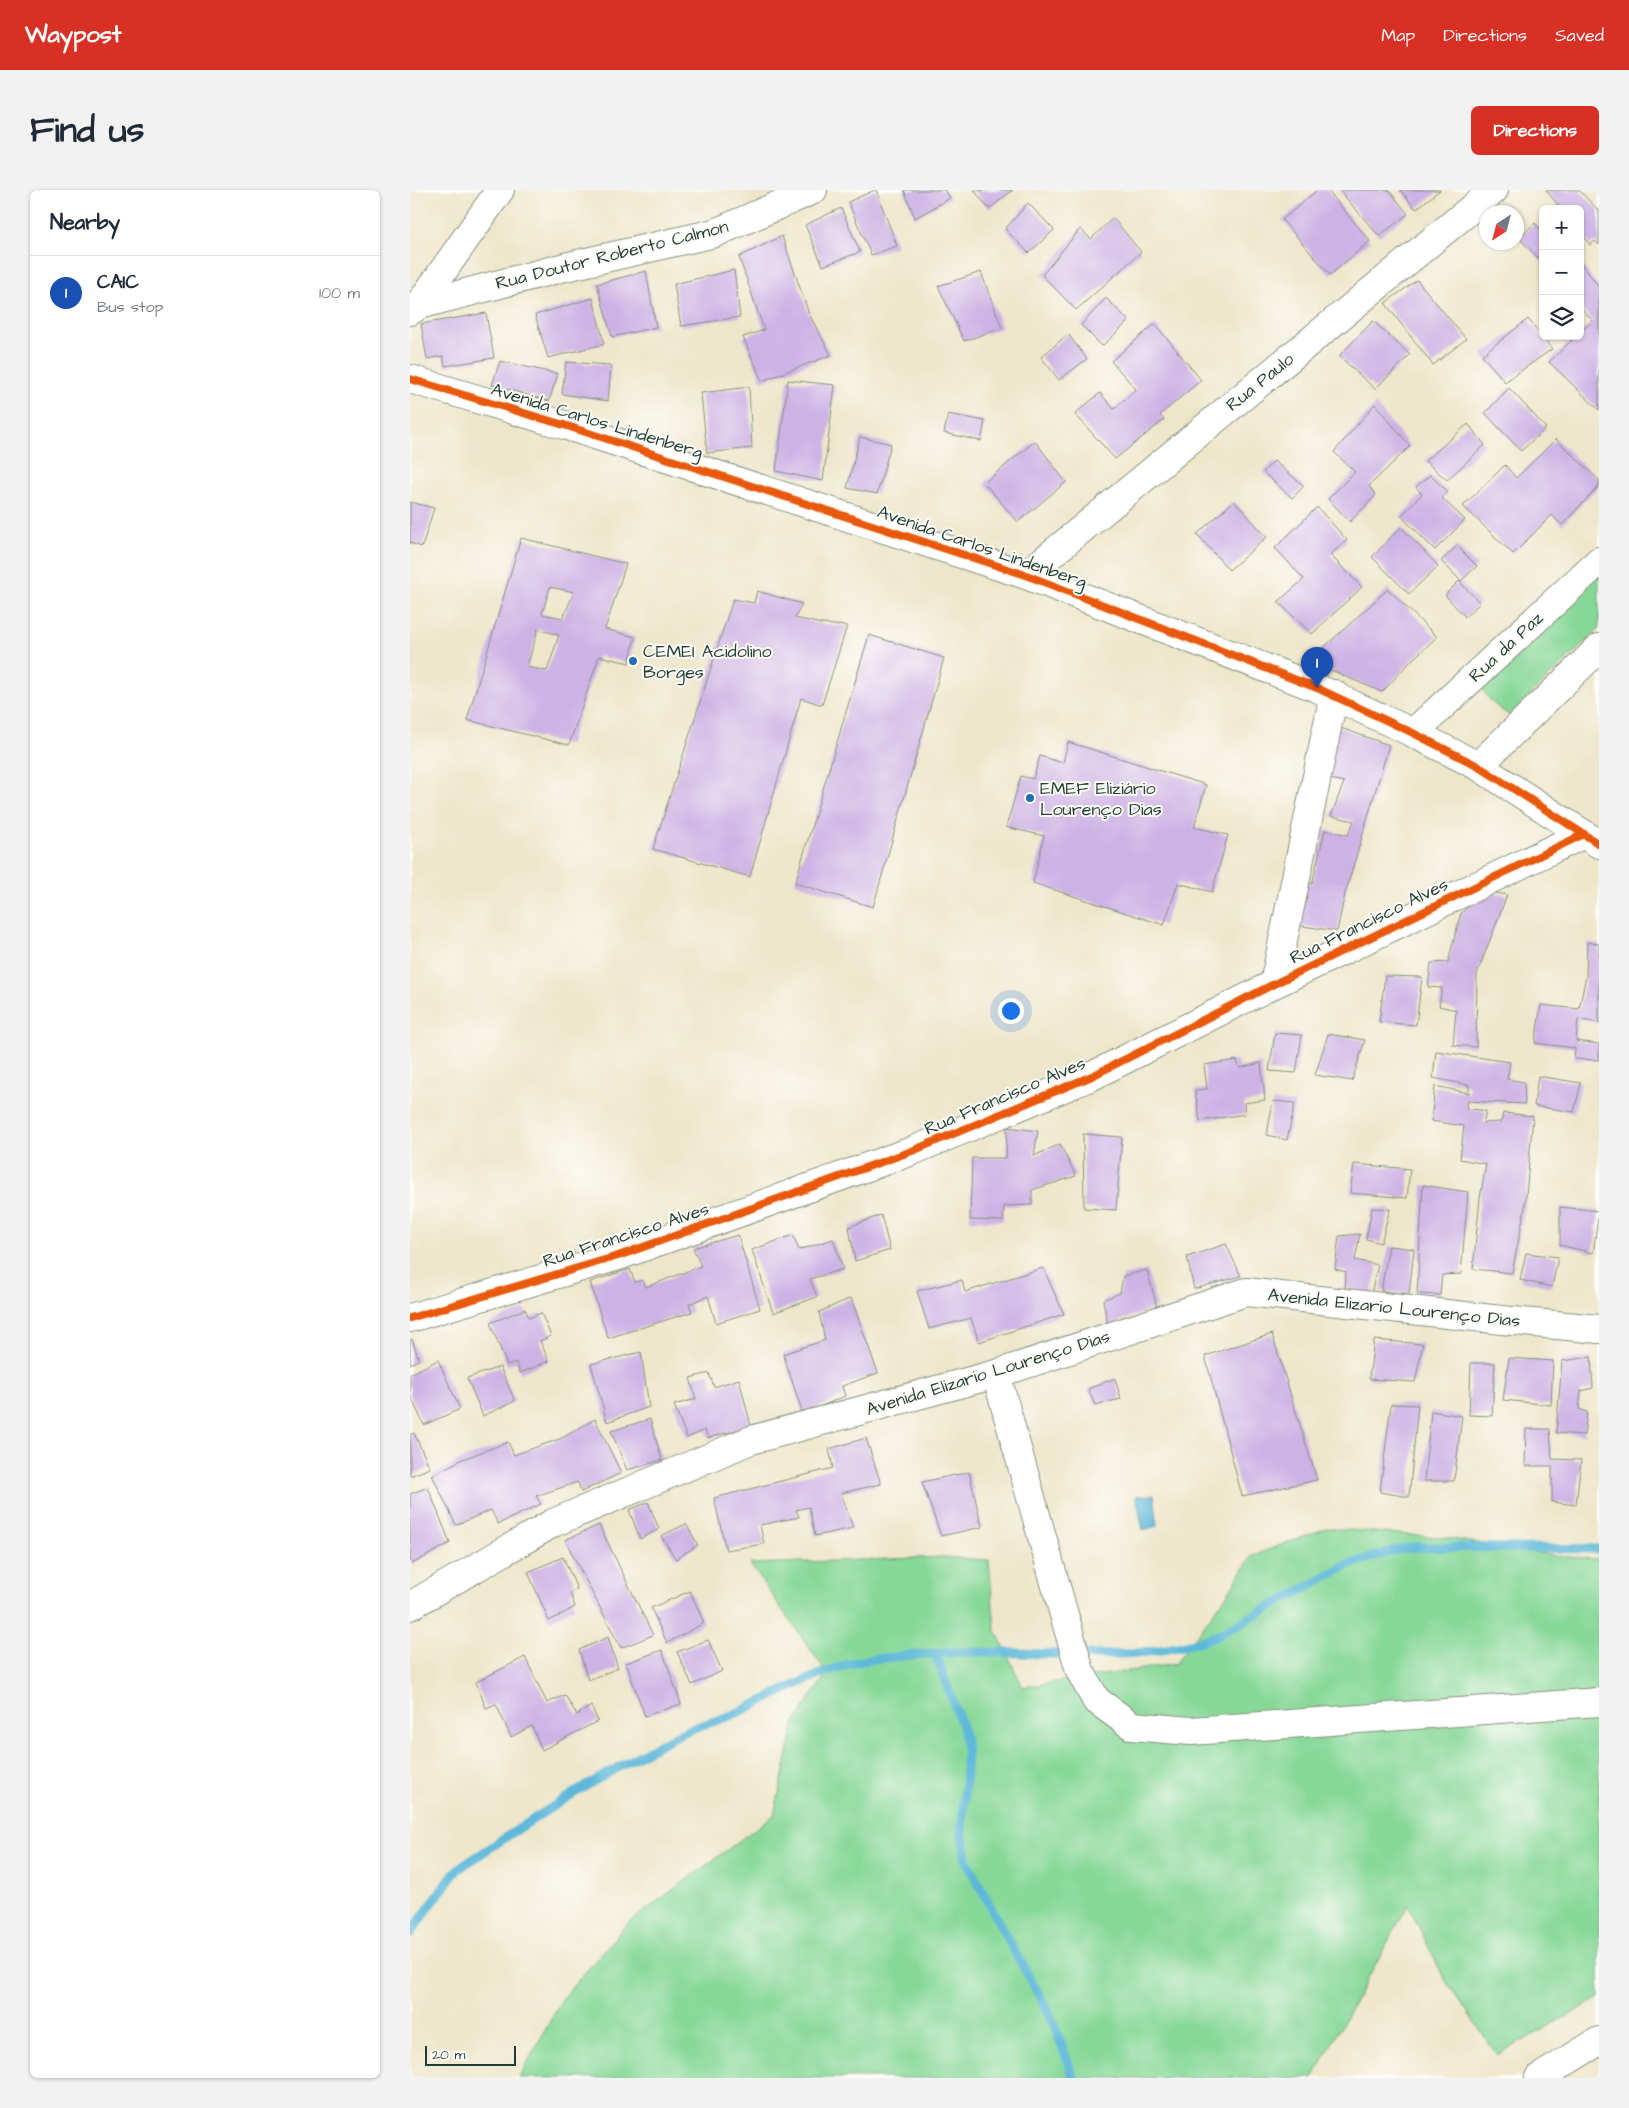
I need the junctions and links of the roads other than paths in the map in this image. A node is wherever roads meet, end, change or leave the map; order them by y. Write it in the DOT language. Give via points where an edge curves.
graph roads {
  1 [pos="500,190"];
  2 [pos="813,190"];
  3 [pos="1494,190"];
  4 [pos="414,308"];
  5 [pos="410,379"];
  6 [pos="1599,561"];
  7 [pos="1026,575"];
  8 [pos="1599,648"];
  9 [pos="1334,694"];
  10 [pos="1413,732"];
  11 [pos="1478,766"];
  12 [pos="1592,839"];
  13 [pos="1274,984"];
  14 [pos="410,1318"];
  15 [pos="1599,1329"];
  16 [pos="996,1374"];
  17 [pos="412,1600"];
  18 [pos="1599,1702"];
  19 [pos="1599,2041"];
  20 [pos="1539,2078"];
  1 -- 4 [label="street"];
  2 -- 4 [label="street, Rua Doutor Roberto Calmon" via="715,233 565,267"];
  3 -- 7 [label="street, Rua Paulo"];
  5 -- 7 [label="street, Avenida Carlos Lindenberg" via="564,425"];
  6 -- 10 [label="street, Rua da Paz"];
  7 -- 9 [label="street, Avenida Carlos Lindenberg"];
  8 -- 11 [label="street"];
  9 -- 10 [label="street, Avenida Carlos Lindenberg"];
  9 -- 13 [label="street"];
  10 -- 11 [label="street, Avenida Carlos Lindenberg"];
  11 -- 12 [label="street, Avenida Carlos Lindenberg"];
  12 -- 13 [label="street, Rua Francisco Alves"];
  13 -- 14 [label="street, Rua Francisco Alves" via="1092,1076 912,1151 618,1256"];
  15 -- 16 [label="street, Avenida Elizario Lourenço Dias" via="1246,1292"];
  16 -- 17 [label="street, Avenida Elizario Lourenço Dias" via="752,1440 553,1523"];
  16 -- 18 [label="street" via="1080,1671 1096,1700 1132,1726 1191,1731"];
  19 -- 20 [label="street"];
}
